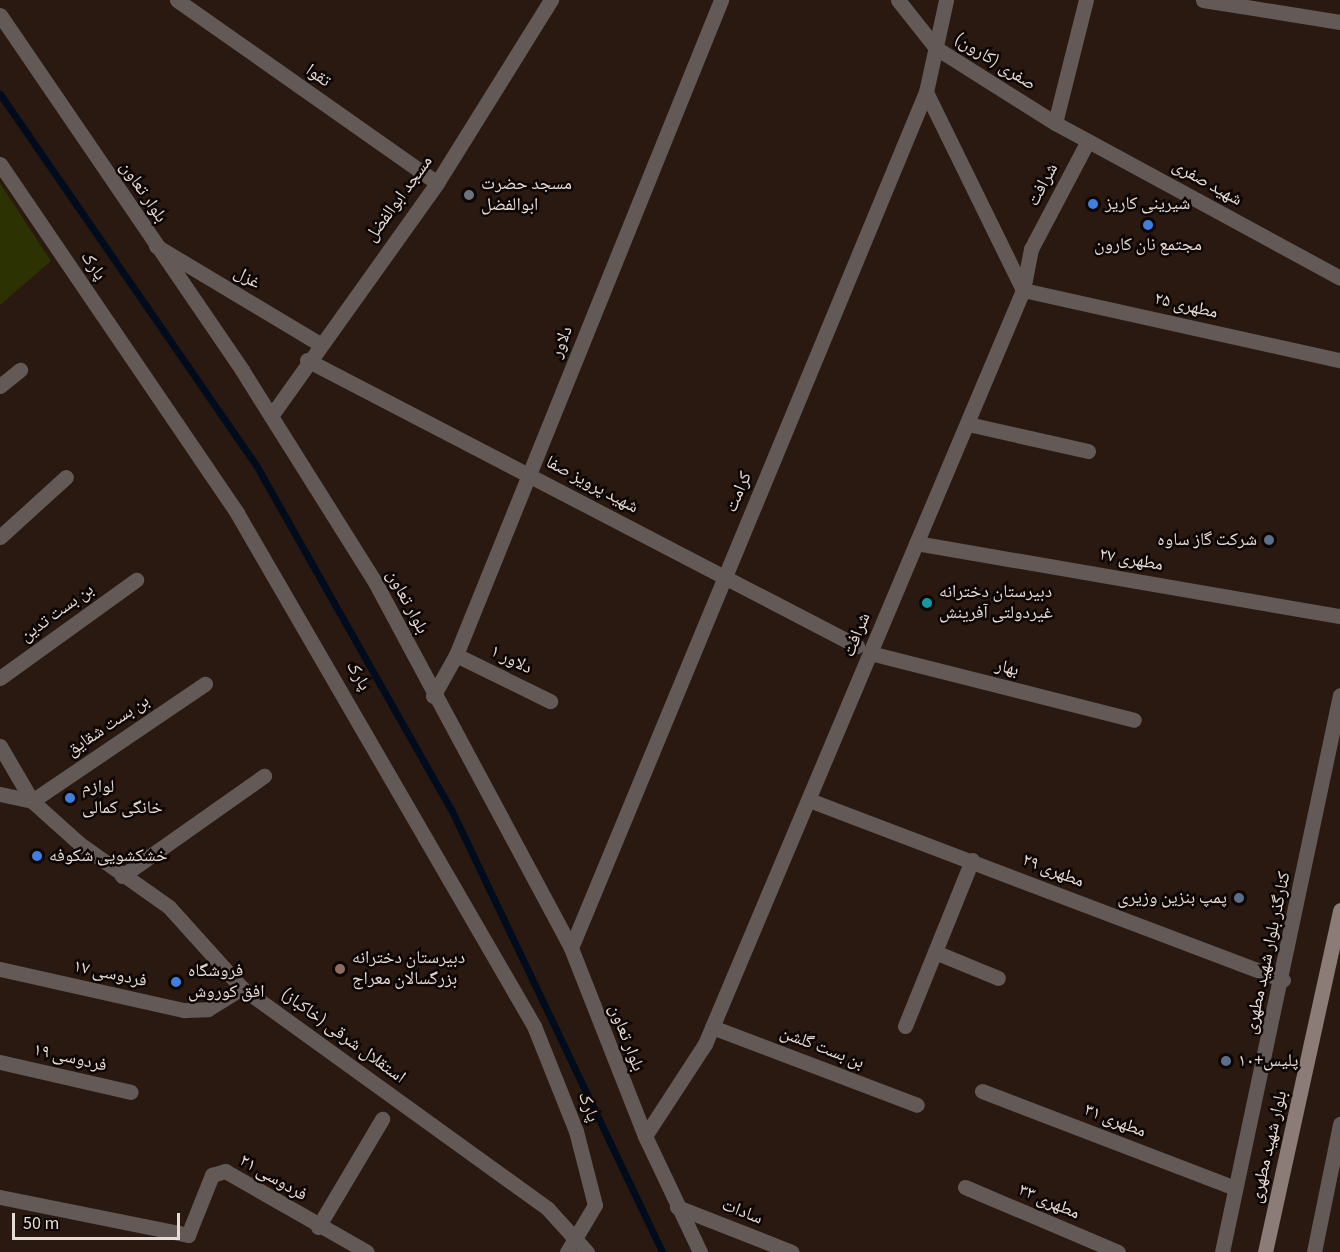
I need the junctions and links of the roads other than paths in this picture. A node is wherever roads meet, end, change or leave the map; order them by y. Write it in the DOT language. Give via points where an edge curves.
graph roads {
  1 [pos="177,0"];
  2 [pos="551,0"];
  3 [pos="721,0"];
  4 [pos="898,0"];
  5 [pos="946,0"];
  6 [pos="1086,0"];
  7 [pos="1203,0"];
  8 [pos="0,15"];
  9 [pos="1340,22"];
  10 [pos="936,48"];
  11 [pos="926,92"];
  12 [pos="1055,123"];
  13 [pos="1088,141"];
  14 [pos="0,164"];
  15 [pos="437,183"];
  16 [pos="156,245"];
  17 [pos="1340,278"];
  18 [pos="1023,290"];
  19 [pos="318,343"];
  20 [pos="307,360"];
  21 [pos="1340,360"];
  22 [pos="20,370"];
  23 [pos="0,386"];
  24 [pos="271,416"];
  25 [pos="968,424"];
  26 [pos="1089,451"];
  27 [pos="529,474"];
  28 [pos="66,477"];
  29 [pos="0,537"];
  30 [pos="916,543"];
  31 [pos="725,576"];
  32 [pos="136,580"];
  33 [pos="1340,616"];
  34 [pos="864,650"];
  35 [pos="456,656"];
  36 [pos="0,678"];
  37 [pos="205,684"];
  38 [pos="1340,695"];
  39 [pos="433,696"];
  40 [pos="550,701"];
  41 [pos="1134,720"];
  42 [pos="0,746"];
  43 [pos="264,776"];
  44 [pos="0,794"];
  45 [pos="809,800"];
  46 [pos="32,801"];
  47 [pos="972,860"];
  48 [pos="122,876"];
  49 [pos="1340,909"];
  50 [pos="571,948"];
  51 [pos="935,952"];
  52 [pos="0,969"];
  53 [pos="998,978"];
  54 [pos="1283,980"];
  55 [pos="242,988"];
  56 [pos="905,1026"];
  57 [pos="712,1027"];
  58 [pos="0,1062"];
  59 [pos="982,1091"];
  60 [pos="131,1092"];
  61 [pos="918,1105"];
  62 [pos="382,1119"];
  63 [pos="1340,1124"];
  64 [pos="645,1136"];
  65 [pos="965,1187"];
  66 [pos="1235,1188"];
  67 [pos="0,1197"];
  68 [pos="677,1208"];
  69 [pos="318,1227"];
  70 [pos="577,1249"];
  71 [pos="367,1252"];
  72 [pos="700,1252"];
  73 [pos="792,1252"];
  74 [pos="1118,1252"];
  75 [pos="1222,1252"];
  76 [pos="1265,1252"];
  77 [pos="1314,1252"];
  1 -- 15 [label="street, تقوا"];
  2 -- 15 [label="street, مسجد ابوالفضل"];
  3 -- 27 [label="street, دلاور"];
  4 -- 10 [label="street, صفری (کارون)"];
  5 -- 10 [label="street, کرامت"];
  6 -- 12 [label="street"];
  7 -- 9 [label="street"];
  8 -- 16 [label="street, بلوار تعاون"];
  10 -- 11 [label="street, کرامت"];
  10 -- 12 [label="street, صفری (کارون)"];
  11 -- 18 [label="street"];
  11 -- 31 [label="street, کرامت"];
  12 -- 13 [label="street, شهید صفری"];
  13 -- 17 [label="street, شهید صفری"];
  13 -- 18 [label="street, شرافت" via="1031,249"];
  14 -- 70 [label="street, پارک" via="237,513 534,1026 576,1131 595,1205"];
  15 -- 19 [label="street, مسجد ابوالفضل"];
  16 -- 19 [label="street, غزل"];
  16 -- 24 [label="street, بلوار تعاون"];
  18 -- 21 [label="street, مطهری ۲۵"];
  18 -- 25 [label="street, شرافت"];
  19 -- 20 [label="street, مسجد ابوالفضل"];
  20 -- 24 [label="street, مسجد ابوالفضل"];
  20 -- 27 [label="street, شهید پرویز صفا"];
  22 -- 23 [label="street"];
  24 -- 39 [label="street, بلوار تعاون" via="376,584"];
  25 -- 26 [label="street"];
  25 -- 30 [label="street, شرافت"];
  27 -- 31 [label="street, شهید پرویز صفا"];
  27 -- 35 [label="street, دلاور"];
  28 -- 29 [label="street"];
  30 -- 33 [label="street, مطهری ۲۷"];
  30 -- 34 [label="street, شرافت"];
  31 -- 34 [label="street, شهید پرویز صفا"];
  31 -- 50 [label="street, کرامت"];
  32 -- 36 [label="street, بن بست تدین"];
  34 -- 41 [label="street, بهار"];
  34 -- 45 [label="street, شرافت"];
  35 -- 39 [label="street, دلاور"];
  35 -- 40 [label="street, دلاور ۱"];
  37 -- 46 [label="street, بن بست شقایق"];
  38 -- 54 [label="street, کنارگذر بلوار شهید مطهری"];
  39 -- 50 [label="street, بلوار تعاون"];
  42 -- 46 [label="street, استقلال شرقی (خاکباز)"];
  43 -- 48 [label="street"];
  44 -- 46 [label="street"];
  45 -- 47 [label="street, مطهری ۲۹"];
  45 -- 57 [label="street, شرافت"];
  46 -- 48 [label="street, استقلال شرقی (خاکباز)"];
  47 -- 51 [label="street"];
  47 -- 54 [label="street, مطهری ۲۹"];
  48 -- 55 [label="street, استقلال شرقی (خاکباز)" via="169,907"];
  49 -- 76 [label="main road, بلوار شهید مطهری"];
  50 -- 64 [label="street, بلوار تعاون"];
  51 -- 53 [label="street"];
  51 -- 56 [label="street"];
  52 -- 55 [label="street, فردوسی ۱۷" via="184,1010 208,1009"];
  54 -- 66 [label="street, کنارگذر بلوار شهید مطهری"];
  55 -- 70 [label="street, استقلال شرقی (خاکباز)" via="548,1209"];
  57 -- 61 [label="street, بن بست گلشن"];
  57 -- 64 [label="street, شرافت"];
  58 -- 60 [label="street, فردوسی ۱۹"];
  59 -- 66 [label="street, مطهری ۳۱"];
  62 -- 69 [label="street"];
  63 -- 77 [label="street"];
  64 -- 68 [label="street, بلوار تعاون"];
  65 -- 74 [label="street, مطهری ۳۳"];
  66 -- 75 [label="street, کنارگذر بلوار شهید مطهری"];
  67 -- 69 [label="street, فردوسی ۲۱" via="188,1236 212,1175 225,1171"];
  68 -- 72 [label="street, بلوار تعاون"];
  68 -- 73 [label="street, سادات"];
  69 -- 71 [label="street"];
}
